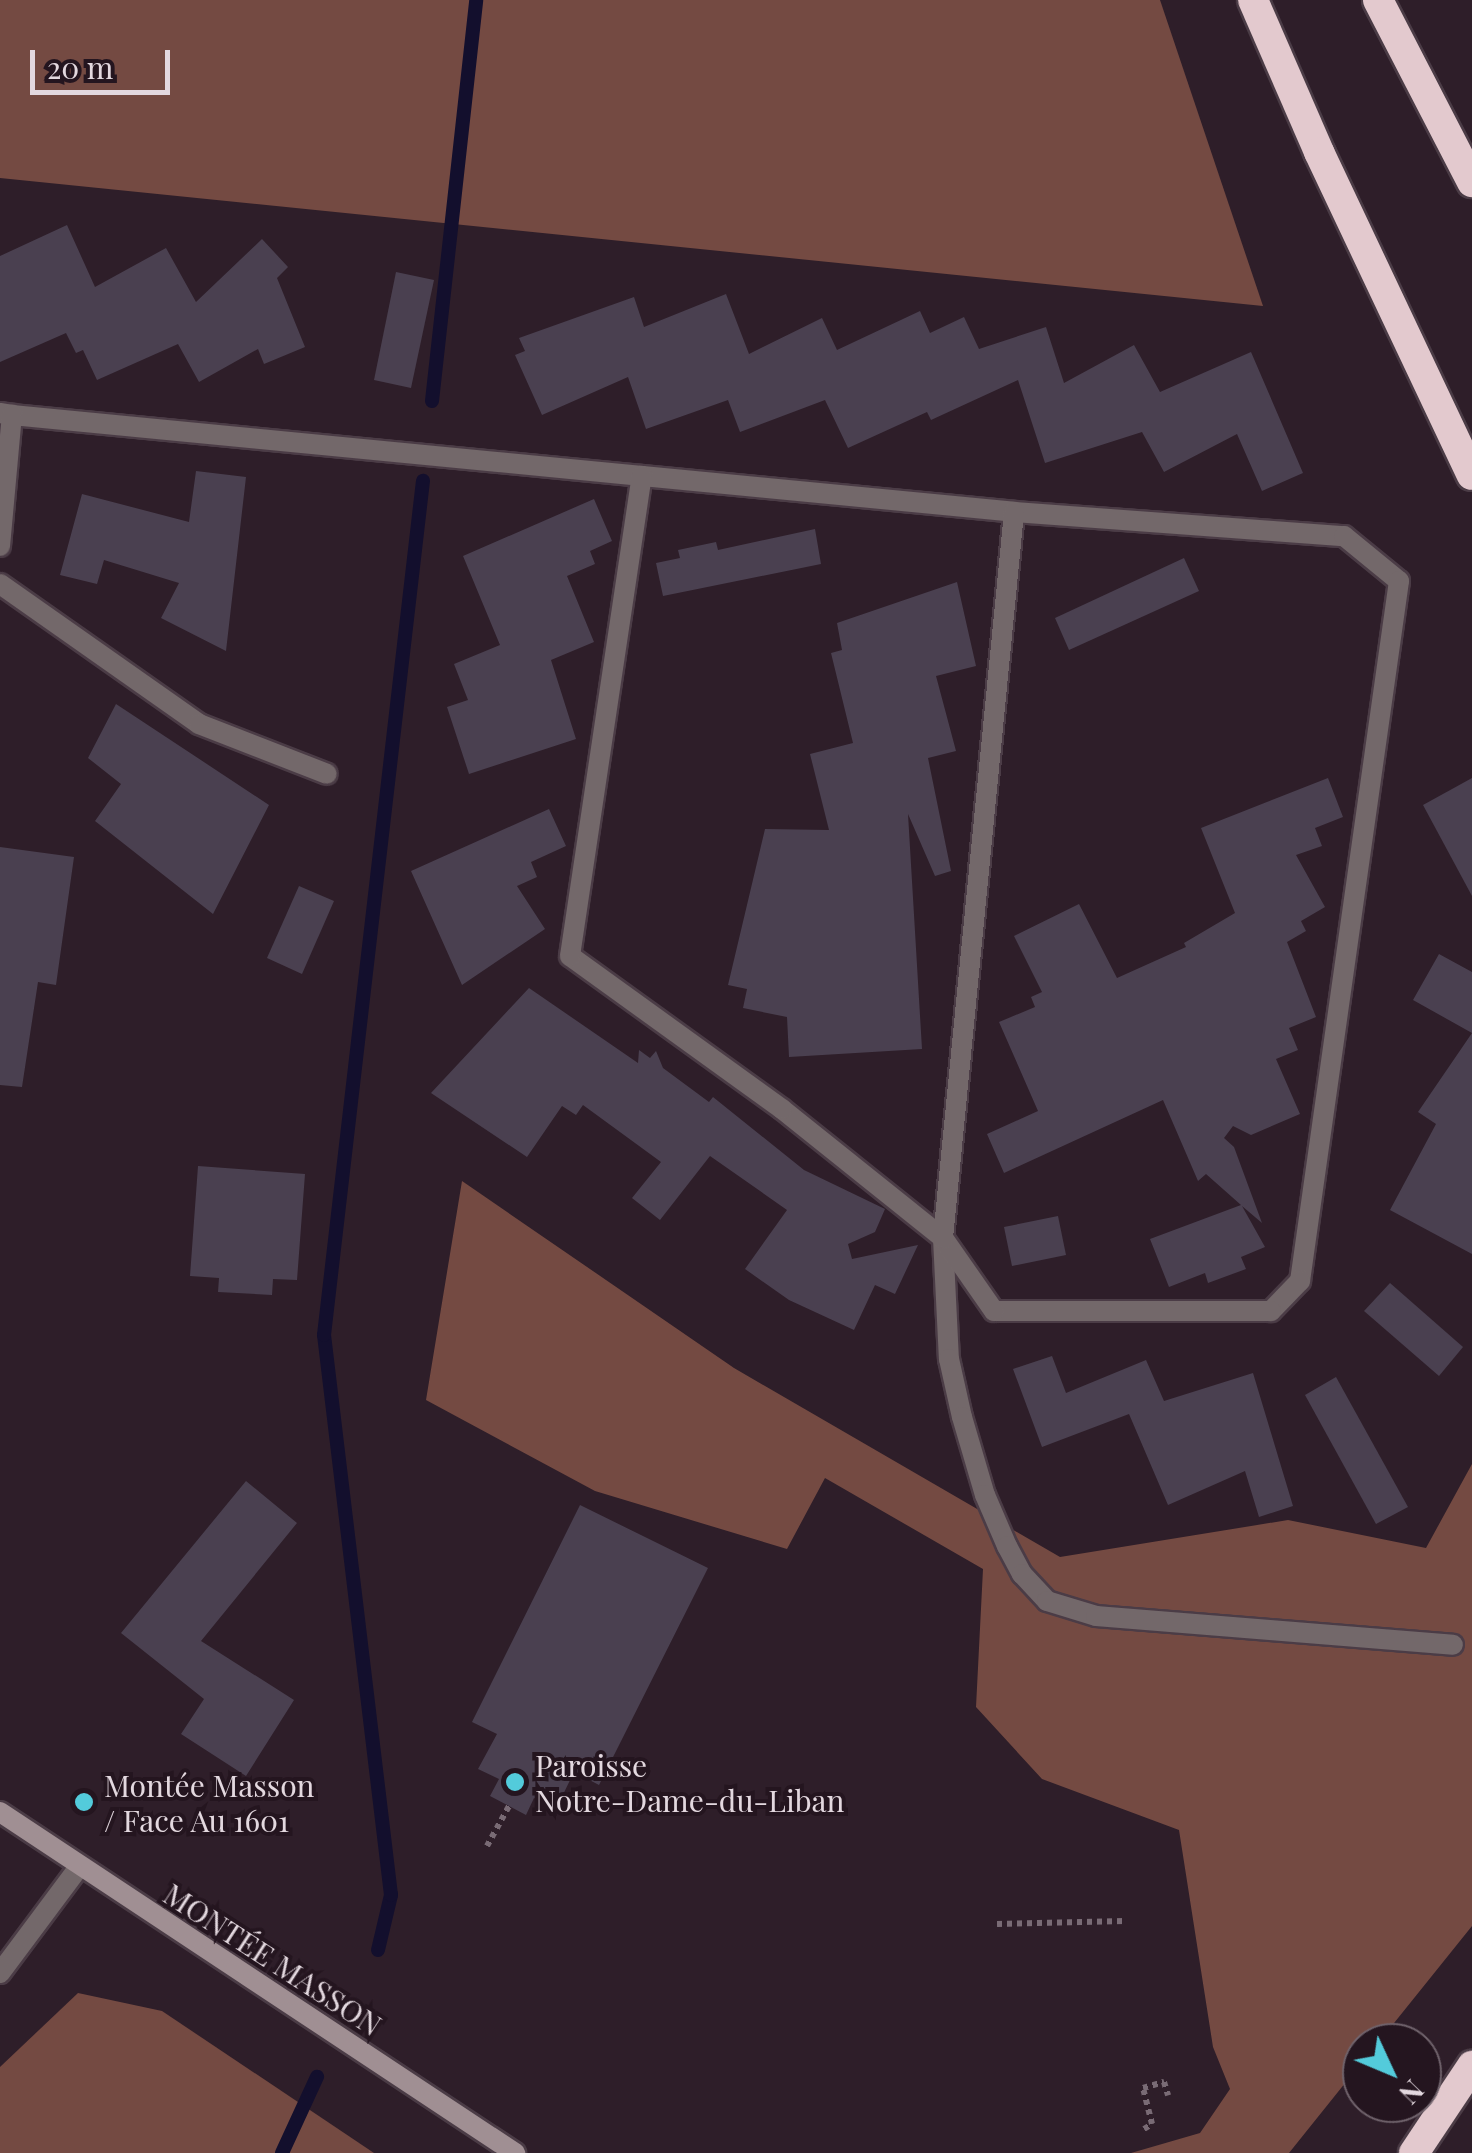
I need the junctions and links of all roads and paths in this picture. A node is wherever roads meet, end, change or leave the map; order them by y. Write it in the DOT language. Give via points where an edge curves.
graph roads {
  1 [pos="1252,0"];
  2 [pos="1378,0"];
  3 [pos="1472,182"];
  4 [pos="6,414"];
  5 [pos="1472,475"];
  6 [pos="642,476"];
  7 [pos="1014,512"];
  8 [pos="0,546"];
  9 [pos="0,584"];
  10 [pos="328,774"];
  11 [pos="943,1238"];
  12 [pos="1453,1645"];
  13 [pos="509,1806"];
  14 [pos="0,1812"];
  15 [pos="488,1846"];
  16 [pos="80,1866"];
  17 [pos="1125,1922"];
  18 [pos="998,1924"];
  19 [pos="0,1973"];
  20 [pos="1472,2066"];
  21 [pos="1168,2094"];
  22 [pos="1144,2129"];
  23 [pos="515,2153"];
  24 [pos="1414,2153"];
  1 -- 5 [label="highway"];
  2 -- 3 [label="highway"];
  4 -- 6 [label="street"];
  4 -- 8 [label="street"];
  6 -- 7 [label="street"];
  6 -- 11 [label="street" via="570,956 782,1109"];
  7 -- 11 [label="street"];
  7 -- 11 [label="street" via="1344,536 1399,581 1300,1281 1271,1311 994,1311"];
  9 -- 10 [label="street" via="200,724"];
  11 -- 12 [label="street" via="944,1312 962,1417 1007,1546 1048,1601 1096,1616"];
  13 -- 15 [label="path"];
  14 -- 16 [label="street, MONTÉE MASSON"];
  16 -- 19 [label="street"];
  16 -- 23 [label="street, MONTÉE MASSON"];
  17 -- 18 [label="path"];
  20 -- 24 [label="highway"];
  21 -- 22 [label="path" via="1164,2082 1144,2088 1152,2124"];
}
